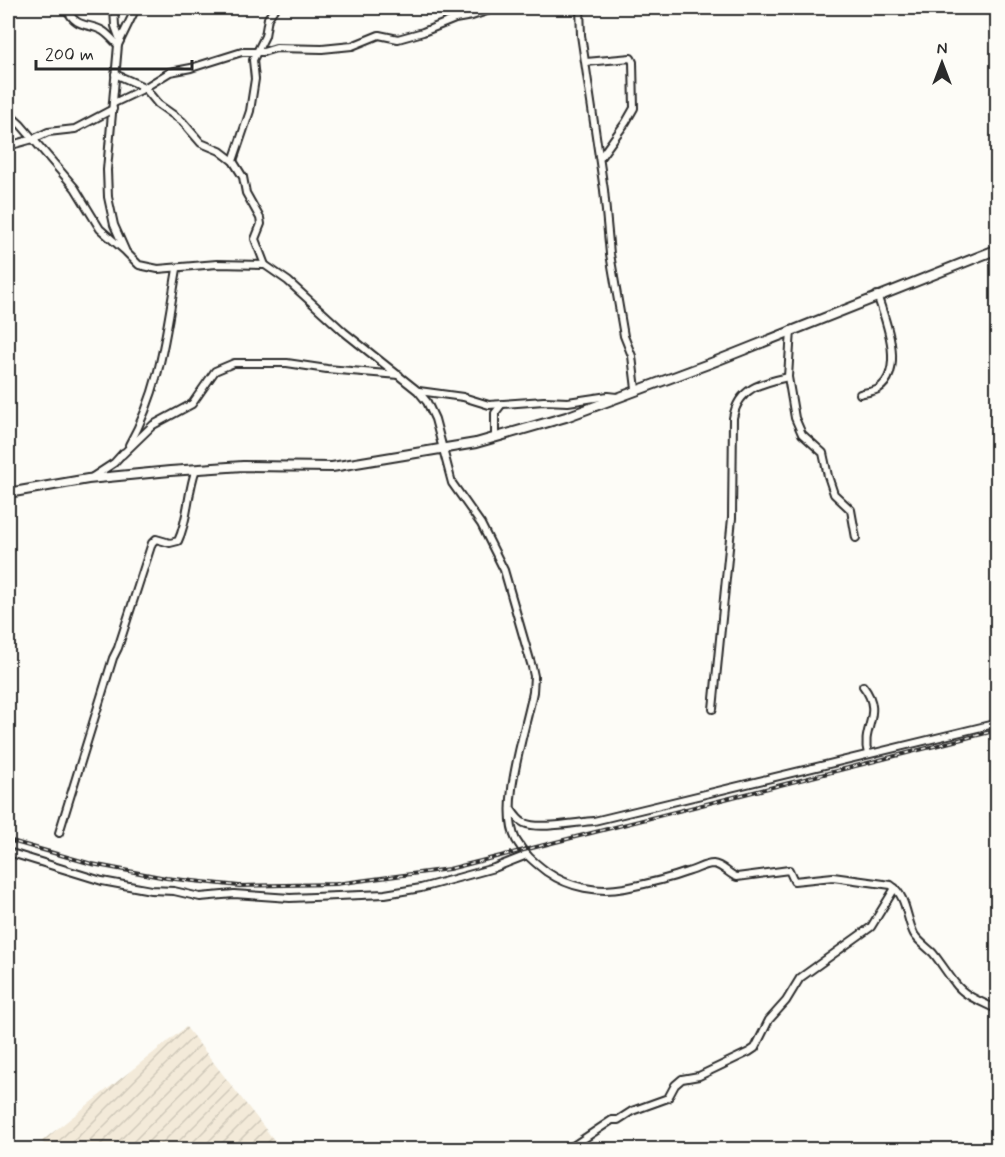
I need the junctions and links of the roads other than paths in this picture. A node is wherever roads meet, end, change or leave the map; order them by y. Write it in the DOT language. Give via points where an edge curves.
graph roads {
  1 [pos="66,8"];
  2 [pos="114,8"];
  3 [pos="136,8"];
  4 [pos="275,8"];
  5 [pos="496,8"];
  6 [pos="580,8"];
  7 [pos="119,43"];
  8 [pos="257,52"];
  9 [pos="586,62"];
  10 [pos="115,74"];
  11 [pos="144,87"];
  12 [pos="114,106"];
  13 [pos="8,113"];
  14 [pos="33,139"];
  15 [pos="8,146"];
  16 [pos="600,159"];
  17 [pos="233,160"];
  18 [pos="998,249"];
  19 [pos="126,252"];
  20 [pos="265,265"];
  21 [pos="177,269"];
  22 [pos="877,295"];
  23 [pos="791,330"];
  24 [pos="399,375"];
  25 [pos="788,377"];
  26 [pos="636,389"];
  27 [pos="418,391"];
  28 [pos="860,394"];
  29 [pos="617,397"];
  30 [pos="501,404"];
  31 [pos="495,438"];
  32 [pos="443,450"];
  33 [pos="122,455"];
  34 [pos="196,469"];
  35 [pos="88,479"];
  36 [pos="8,494"];
  37 [pos="856,538"];
  38 [pos="863,686"];
  39 [pos="713,709"];
  40 [pos="998,723"];
  41 [pos="868,754"];
  42 [pos="511,809"];
  43 [pos="59,833"];
  44 [pos="8,852"];
  45 [pos="527,855"];
  46 [pos="895,888"];
  47 [pos="998,1010"];
  48 [pos="567,1149"];
  1 -- 7 [label="street" via="78,22 104,31"];
  2 -- 7 [label="street"];
  3 -- 7 [label="street"];
  4 -- 8 [label="street"];
  5 -- 8 [label="street" via="398,39 379,35 352,46"];
  6 -- 9 [label="street"];
  7 -- 10 [label="street"];
  8 -- 11 [label="street" via="242,52 170,72"];
  8 -- 17 [label="street" via="253,60 255,79 249,120"];
  9 -- 16 [label="street"];
  9 -- 16 [label="street" via="631,58 633,62 634,108"];
  10 -- 11 [label="street"];
  10 -- 12 [label="street"];
  11 -- 12 [label="street"];
  11 -- 17 [label="street" via="201,143"];
  12 -- 14 [label="street" via="75,129 48,132"];
  12 -- 19 [label="street" via="108,197 114,225"];
  13 -- 14 [label="street"];
  14 -- 15 [label="street"];
  14 -- 19 [label="street" via="75,188 100,229"];
  16 -- 26 [label="street" via="610,254"];
  17 -- 20 [label="street" via="260,218 255,239"];
  18 -- 22 [label="street"];
  19 -- 21 [label="street" via="139,265"];
  20 -- 21 [label="street" via="217,264"];
  20 -- 24 [label="street"];
  21 -- 33 [label="street" via="156,384"];
  22 -- 23 [label="street"];
  22 -- 28 [label="street" via="891,337 890,374 876,390"];
  23 -- 25 [label="street"];
  23 -- 26 [label="street"];
  24 -- 27 [label="street"];
  24 -- 33 [label="street" via="287,363 234,363 215,371 192,404 153,425"];
  25 -- 37 [label="street" via="799,428 823,453 834,494 851,510"];
  25 -- 39 [label="street" via="753,388 739,398 735,407 731,536"];
  26 -- 29 [label="street"];
  27 -- 30 [label="street"];
  27 -- 32 [label="street" via="435,419"];
  29 -- 30 [label="street"];
  29 -- 31 [label="street" via="556,421"];
  30 -- 31 [label="street" via="495,413"];
  31 -- 32 [label="street"];
  32 -- 34 [label="street" via="332,467"];
  32 -- 42 [label="street" via="452,483 481,524 504,570 534,676 513,779"];
  33 -- 35 [label="street"];
  34 -- 35 [label="street"];
  34 -- 43 [label="street" via="178,541 156,539 152,543"];
  35 -- 36 [label="street"];
  38 -- 41 [label="street" via="872,699 873,716 865,743"];
  40 -- 41 [label="street"];
  41 -- 42 [label="street" via="594,821 525,824"];
  42 -- 45 [label="street" via="515,838"];
  44 -- 45 [label="street" via="102,881 151,890 200,897 234,894 290,898 385,894 421,888"];
  45 -- 46 [label="street" via="567,883 603,891 686,873 709,864 721,866 737,877 789,870 794,881 838,878"];
  46 -- 47 [label="street" via="917,939 957,986"];
  46 -- 48 [label="street" via="871,927 800,978 769,1020 755,1048 699,1076 682,1079 668,1098 612,1120"];
}
